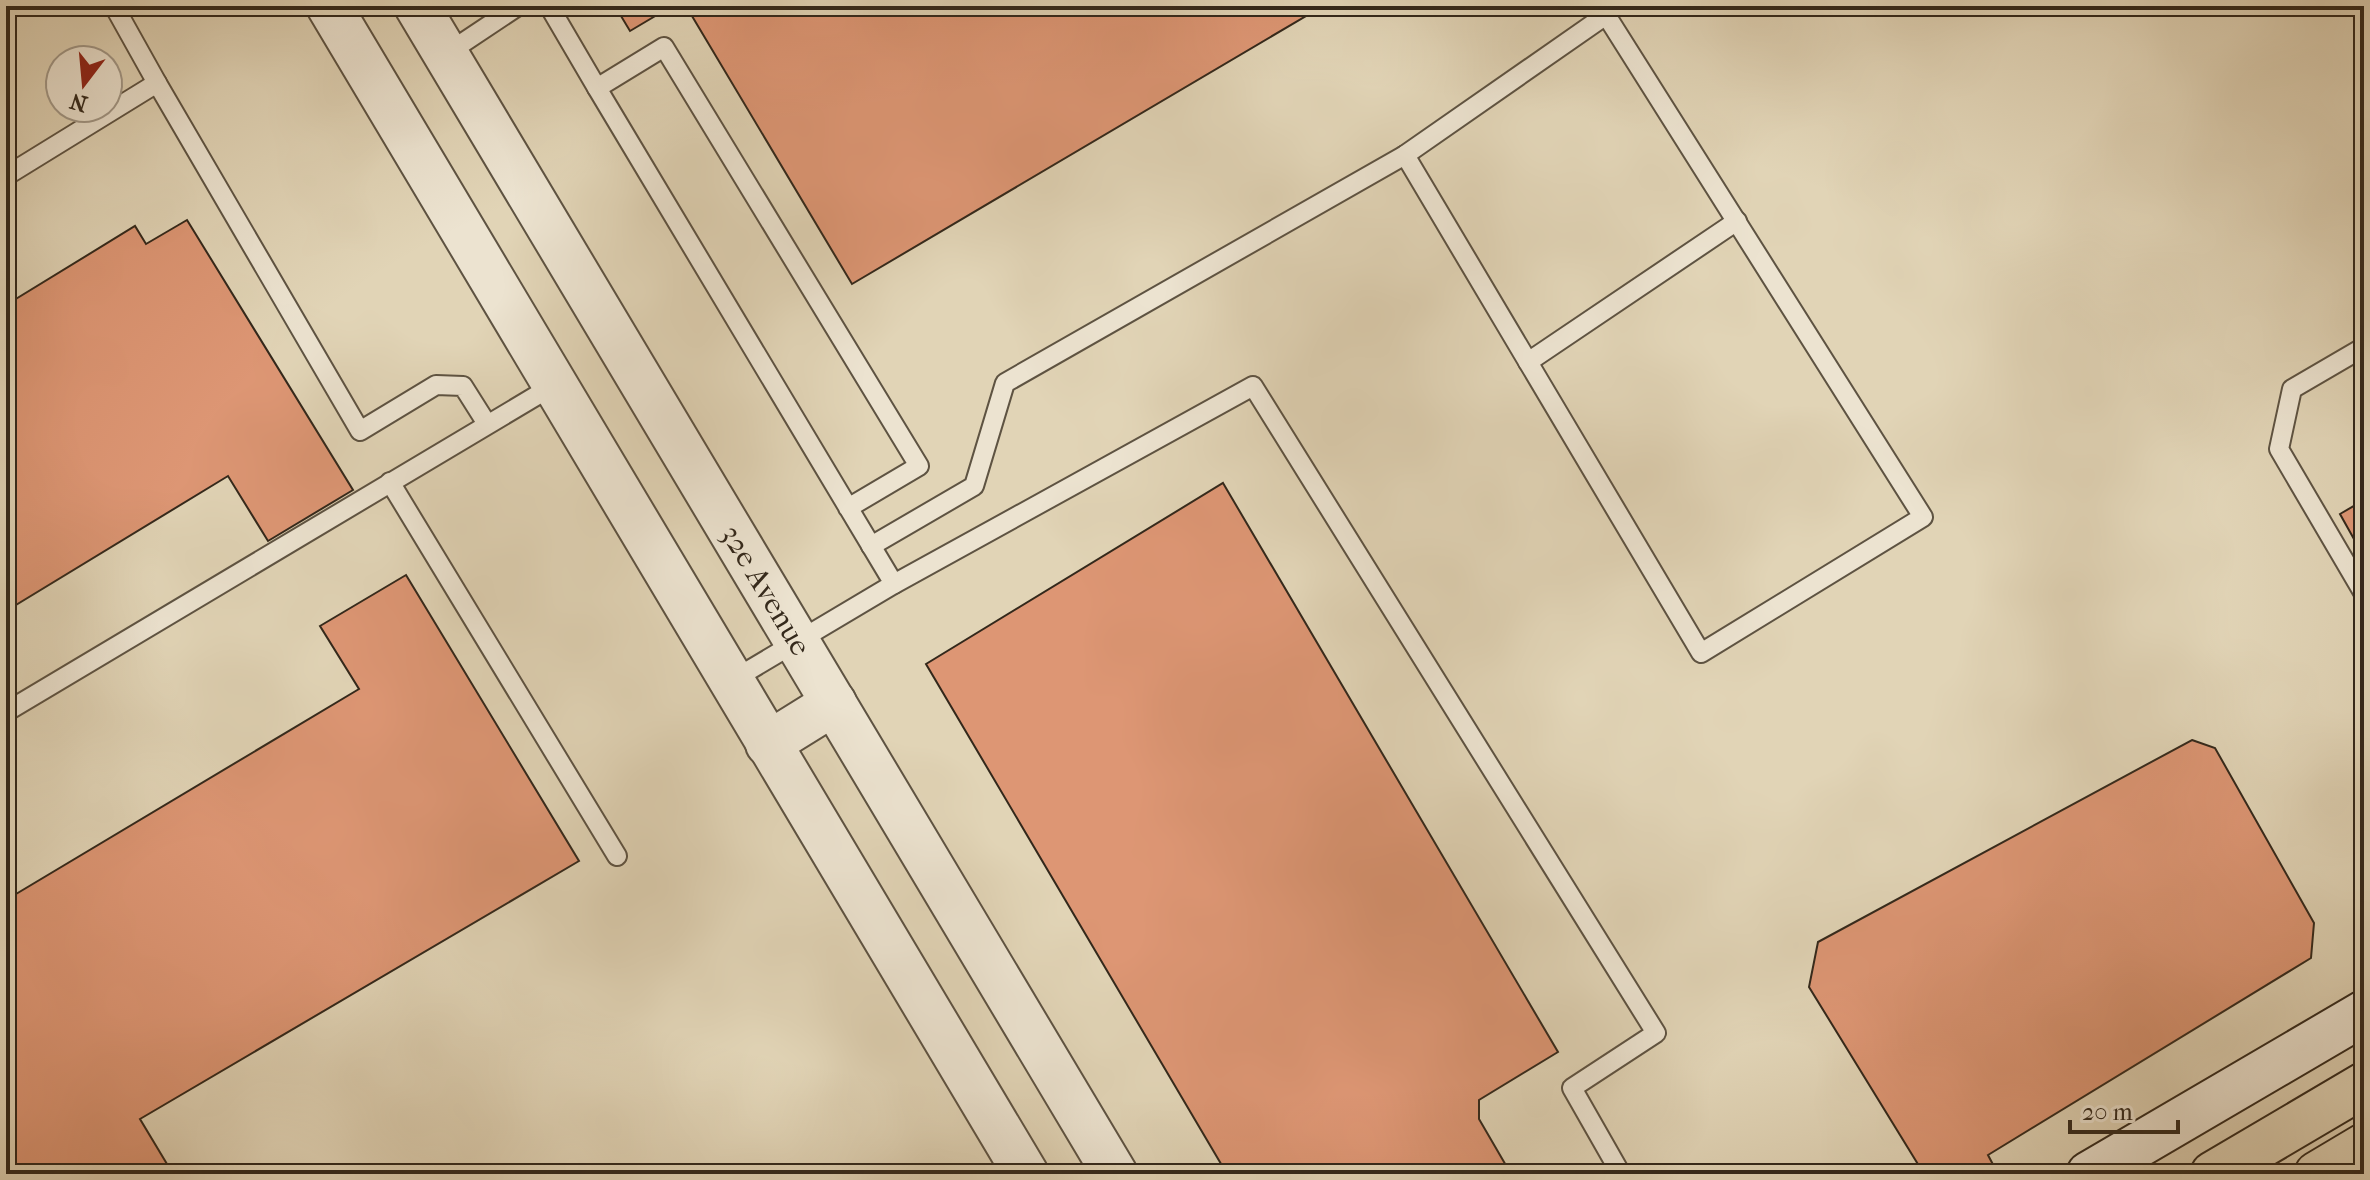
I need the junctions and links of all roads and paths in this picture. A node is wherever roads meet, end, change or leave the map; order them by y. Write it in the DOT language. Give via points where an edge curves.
graph roads {
  1 [pos="114,6"];
  2 [pos="329,6"];
  3 [pos="417,6"];
  4 [pos="518,6"];
  5 [pos="549,6"];
  6 [pos="1604,10"];
  7 [pos="446,54"];
  8 [pos="157,83"];
  9 [pos="597,88"];
  10 [pos="1405,155"];
  11 [pos="6,176"];
  12 [pos="1737,221"];
  13 [pos="2364,347"];
  14 [pos="1528,362"];
  15 [pos="556,384"];
  16 [pos="487,424"];
  17 [pos="390,482"];
  18 [pos="848,508"];
  19 [pos="871,546"];
  20 [pos="894,584"];
  21 [pos="2364,594"];
  22 [pos="797,641"];
  23 [pos="731,681"];
  24 [pos="834,703"];
  25 [pos="6,712"];
  26 [pos="768,744"];
  27 [pos="617,856"];
  28 [pos="2364,1013"];
  29 [pos="2364,1085"];
  30 [pos="2364,1146"];
  31 [pos="2320,1173"];
  32 [pos="1026,1174"];
  33 [pos="1115,1174"];
  34 [pos="1621,1174"];
  35 [pos="2089,1174"];
  36 [pos="2213,1174"];
  1 -- 8 [label="lane"];
  2 -- 15 [label="street"];
  3 -- 7 [label="street, 32e Avenue"];
  4 -- 7 [label="lane"];
  5 -- 9 [label="lane"];
  6 -- 10 [label="lane"];
  6 -- 12 [label="lane"];
  7 -- 22 [label="street, 32e Avenue"];
  8 -- 11 [label="lane"];
  8 -- 16 [label="lane" via="360,431 436,385 463,386"];
  9 -- 18 [label="lane"];
  9 -- 18 [label="lane" via="664,47 919,466"];
  10 -- 14 [label="lane"];
  10 -- 19 [label="lane" via="1005,383 974,486"];
  12 -- 14 [label="lane"];
  12 -- 14 [label="lane" via="1923,517 1701,653"];
  13 -- 21 [label="lane" via="2292,389 2279,449"];
  15 -- 16 [label="lane"];
  15 -- 23 [label="street"];
  16 -- 17 [label="lane"];
  17 -- 25 [label="lane"];
  17 -- 27 [label="lane"];
  18 -- 19 [label="lane"];
  19 -- 20 [label="lane"];
  20 -- 22 [label="lane"];
  20 -- 34 [label="lane" via="1253,386 1656,1033 1572,1088"];
  22 -- 23 [label="lane"];
  22 -- 24 [label="street, 32e Avenue"];
  23 -- 26 [label="street"];
  24 -- 26 [label="street"];
  24 -- 33 [label="street, 32e Avenue"];
  26 -- 32 [label="street"];
  28 -- 35 [label="street"];
  29 -- 36 [label="highway"];
  30 -- 31 [label="highway"];
}
